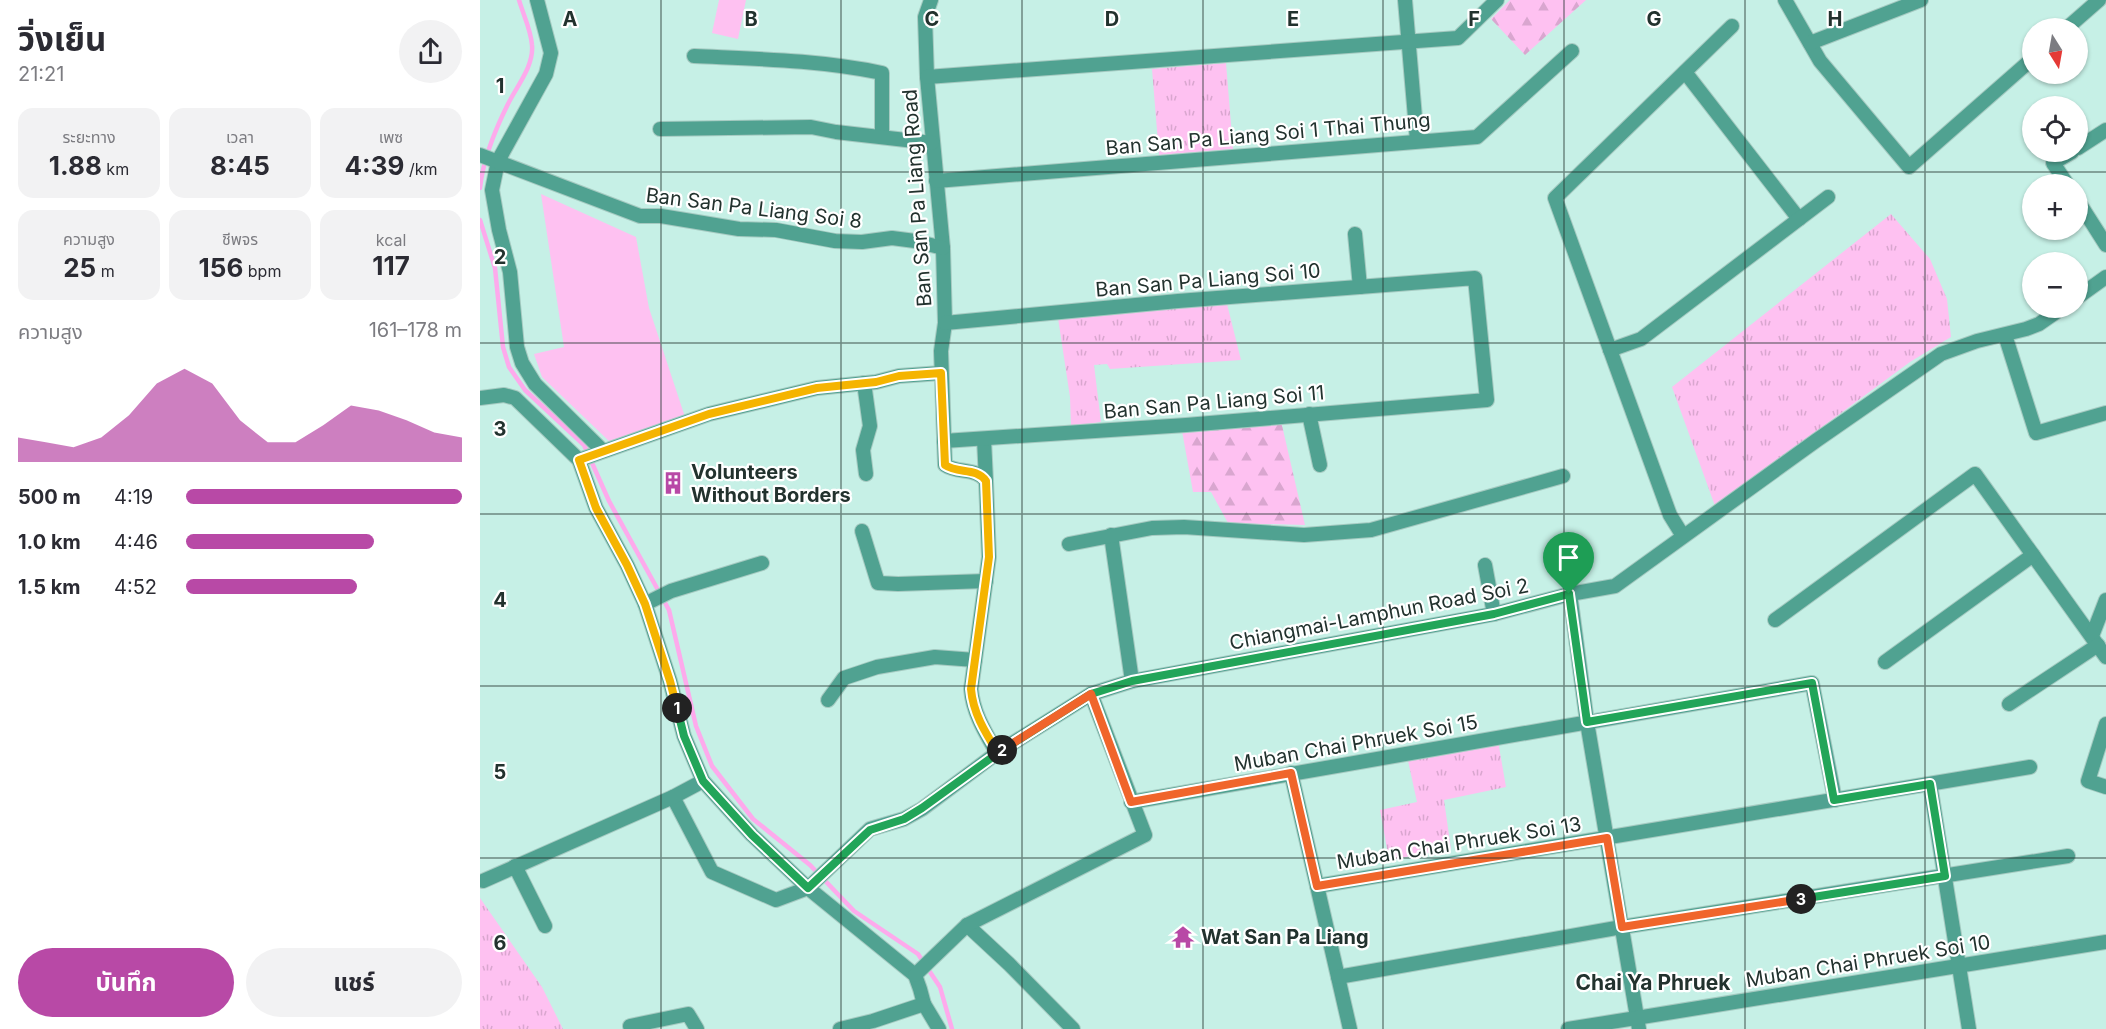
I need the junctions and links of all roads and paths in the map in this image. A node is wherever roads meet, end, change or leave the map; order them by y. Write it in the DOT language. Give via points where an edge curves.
graph roads {
  1 [pos="537,0"];
  2 [pos="932,0"];
  3 [pos="1405,0"];
  4 [pos="1497,0"];
  5 [pos="1785,0"];
  6 [pos="1921,0"];
  7 [pos="2099,0"];
  8 [pos="2078,18"];
  9 [pos="1732,26"];
  10 [pos="1408,42"];
  11 [pos="1810,43"];
  12 [pos="1572,51"];
  13 [pos="694,56"];
  14 [pos="2022,68"];
  15 [pos="1685,72"];
  16 [pos="927,77"];
  17 [pos="660,129"];
  18 [pos="2106,130"];
  19 [pos="882,137"];
  20 [pos="1417,141"];
  21 [pos="2088,142"];
  22 [pos="932,143"];
  23 [pos="489,158"];
  24 [pos="2055,162"];
  25 [pos="2060,174"];
  26 [pos="936,181"];
  27 [pos="1828,197"];
  28 [pos="2088,217"];
  29 [pos="1799,219"];
  30 [pos="1355,234"];
  31 [pos="2106,245"];
  32 [pos="943,248"];
  33 [pos="2106,277"];
  34 [pos="1360,287"];
  35 [pos="2088,290"];
  36 [pos="2048,318"];
  37 [pos="945,323"];
  38 [pos="2005,335"];
  39 [pos="1610,350"];
  40 [pos="941,373"];
  41 [pos="864,383"];
  42 [pos="480,398"];
  43 [pos="1488,400"];
  44 [pos="2106,413"];
  45 [pos="1309,414"];
  46 [pos="984,439"];
  47 [pos="944,441"];
  48 [pos="590,456"];
  49 [pos="1320,465"];
  50 [pos="866,474"];
  51 [pos="1563,476"];
  52 [pos="986,481"];
  53 [pos="862,531"];
  54 [pos="1111,536"];
  55 [pos="1683,536"];
  56 [pos="1069,544"];
  57 [pos="2033,555"];
  58 [pos="762,563"];
  59 [pos="1485,566"];
  60 [pos="986,580"];
  61 [pos="1569,594"];
  62 [pos="2106,600"];
  63 [pos="650,601"];
  64 [pos="1494,614"];
  65 [pos="1775,620"];
  66 [pos="2095,640"];
  67 [pos="2106,657"];
  68 [pos="975,660"];
  69 [pos="1885,662"];
  70 [pos="1132,681"];
  71 [pos="1091,694"];
  72 [pos="828,700"];
  73 [pos="2009,704"];
  74 [pos="1587,722"];
  75 [pos="2106,724"];
  76 [pos="998,753"];
  77 [pos="2030,767"];
  78 [pos="1291,773"];
  79 [pos="703,781"];
  80 [pos="1930,784"];
  81 [pos="2106,787"];
  82 [pos="674,797"];
  83 [pos="1834,800"];
  84 [pos="1131,802"];
  85 [pos="1607,838"];
  86 [pos="2068,856"];
  87 [pos="515,866"];
  88 [pos="1945,876"];
  89 [pos="483,881"];
  90 [pos="811,885"];
  91 [pos="1317,886"];
  92 [pos="967,925"];
  93 [pos="545,926"];
  94 [pos="1622,927"];
  95 [pos="2106,942"];
  96 [pos="1959,966"];
  97 [pos="919,970"];
  98 [pos="1338,976"];
  99 [pos="924,1004"];
  100 [pos="1638,1023"];
  101 [pos="630,1026"];
  102 [pos="1349,1028"];
  103 [pos="697,1029"];
  104 [pos="840,1029"];
  105 [pos="939,1029"];
  106 [pos="1073,1029"];
  107 [pos="1568,1029"];
  108 [pos="1969,1029"];
  1 -- 23 [label="street" via="551,53 546,74"];
  2 -- 16 [label="street, Ban San Pa Liang Road" via="925,17"];
  3 -- 10 [label="street"];
  4 -- 10 [label="street" via="1458,38"];
  5 -- 11 [label="street"];
  6 -- 11 [label="street"];
  7 -- 8 [label="street"];
  9 -- 15 [label="street"];
  10 -- 16 [label="street"];
  10 -- 20 [label="street"];
  11 -- 14 [label="street" via="1826,69 1909,167"];
  12 -- 20 [label="street, Ban San Pa Liang Soi 1 Thai Thung" via="1477,137"];
  13 -- 19 [label="street" via="846,65 882,73"];
  15 -- 29 [label="street"];
  15 -- 39 [label="street" via="1555,198"];
  16 -- 22 [label="street, Ban San Pa Liang Road"];
  17 -- 19 [label="street" via="811,127"];
  18 -- 21 [label="street"];
  19 -- 22 [label="street"];
  20 -- 26 [label="street, Ban San Pa Liang Soi 1 Thai Thung"];
  22 -- 26 [label="street, Ban San Pa Liang Road"];
  23 -- 32 [label="street, Ban San Pa Liang Soi 8" via="640,216 776,230 836,241 892,238"];
  23 -- 48 [label="street" via="522,363"];
  24 -- 25 [label="street"];
  26 -- 32 [label="street, Ban San Pa Liang Road"];
  27 -- 29 [label="street"];
  28 -- 31 [label="street"];
  29 -- 39 [label="street" via="1641,339"];
  30 -- 34 [label="street"];
  32 -- 37 [label="street, Ban San Pa Liang Road"];
  33 -- 35 [label="street"];
  34 -- 37 [label="street, Ban San Pa Liang Soi 10"];
  34 -- 43 [label="street, Ban San Pa Liang Soi 10" via="1475,278"];
  36 -- 38 [label="street, Chiangmai-Lamphun Road Soi 2"];
  37 -- 40 [label="street, Ban San Pa Liang Road"];
  38 -- 44 [label="street" via="2036,433"];
  38 -- 55 [label="street, Chiangmai-Lamphun Road Soi 2" via="1941,354"];
  39 -- 55 [label="street" via="1670,515"];
  40 -- 41 [label="street"];
  40 -- 47 [label="street, Ban San Pa Liang Road"];
  41 -- 48 [label="street" via="817,388 709,414"];
  41 -- 50 [label="street" via="870,426 863,450"];
  42 -- 48 [label="street" via="515,398"];
  43 -- 45 [label="street, Ban San Pa Liang Soi 11"];
  45 -- 46 [label="street, Ban San Pa Liang Soi 11"];
  45 -- 49 [label="street"];
  46 -- 47 [label="street, Ban San Pa Liang Soi 11"];
  46 -- 52 [label="street"];
  47 -- 52 [label="street, Ban San Pa Liang Road" via="947,467 977,473"];
  48 -- 63 [label="street" via="596,508"];
  51 -- 54 [label="street" via="1371,530 1304,535 1184,527"];
  52 -- 60 [label="street"];
  53 -- 60 [label="street" via="878,583"];
  54 -- 56 [label="street"];
  54 -- 70 [label="street"];
  55 -- 61 [label="street, Chiangmai-Lamphun Road Soi 2" via="1615,586"];
  57 -- 65 [label="street" via="1975,474"];
  57 -- 66 [label="street"];
  57 -- 69 [label="street"];
  58 -- 63 [label="street"];
  59 -- 64 [label="street"];
  60 -- 68 [label="street"];
  61 -- 64 [label="street, Chiangmai-Lamphun Road Soi 2"];
  61 -- 74 [label="street"];
  62 -- 66 [label="street"];
  63 -- 79 [label="street" via="684,736"];
  64 -- 70 [label="street, Chiangmai-Lamphun Road Soi 2"];
  66 -- 67 [label="street"];
  66 -- 73 [label="street"];
  68 -- 72 [label="street" via="935,657 877,667 844,678"];
  68 -- 76 [label="street" via="972,701 980,724"];
  70 -- 71 [label="street, Chiangmai-Lamphun Road Soi 2"];
  71 -- 76 [label="street, Chiangmai-Lamphun Road Soi 2"];
  71 -- 84 [label="street"];
  74 -- 78 [label="street, Muban Chai Phruek Soi 15"];
  74 -- 83 [label="street, Muban Chai Phruek Soi 15" via="1812,683"];
  74 -- 85 [label="street"];
  75 -- 81 [label="street" via="2088,781"];
  76 -- 90 [label="street, Chiangmai-Lamphun Road Soi 2" via="904,819 870,830"];
  77 -- 80 [label="street, Muban Chai Phruek Soi 13"];
  78 -- 84 [label="street, Muban Chai Phruek Soi 15"];
  78 -- 91 [label="street"];
  79 -- 82 [label="street"];
  79 -- 90 [label="street" via="752,835"];
  80 -- 83 [label="street, Muban Chai Phruek Soi 13"];
  80 -- 88 [label="street"];
  82 -- 87 [label="street"];
  82 -- 90 [label="street" via="712,872 776,900"];
  83 -- 85 [label="street, Muban Chai Phruek Soi 13"];
  84 -- 92 [label="street" via="1145,835"];
  85 -- 91 [label="street, Muban Chai Phruek Soi 13"];
  85 -- 94 [label="street"];
  86 -- 88 [label="street"];
  87 -- 89 [label="street"];
  87 -- 93 [label="street"];
  88 -- 94 [label="street"];
  88 -- 96 [label="street"];
  90 -- 97 [label="street"];
  91 -- 98 [label="street"];
  92 -- 97 [label="street"];
  92 -- 106 [label="street"];
  94 -- 98 [label="street"];
  94 -- 100 [label="street"];
  95 -- 96 [label="street, Muban Chai Phruek Soi 10"];
  96 -- 100 [label="street, Muban Chai Phruek Soi 10"];
  96 -- 108 [label="street"];
  97 -- 99 [label="street"];
  98 -- 102 [label="street"];
  99 -- 104 [label="street"];
  99 -- 105 [label="street"];
  100 -- 107 [label="street, Muban Chai Phruek Soi 10"];
  101 -- 103 [label="street" via="688,1014"];
}
